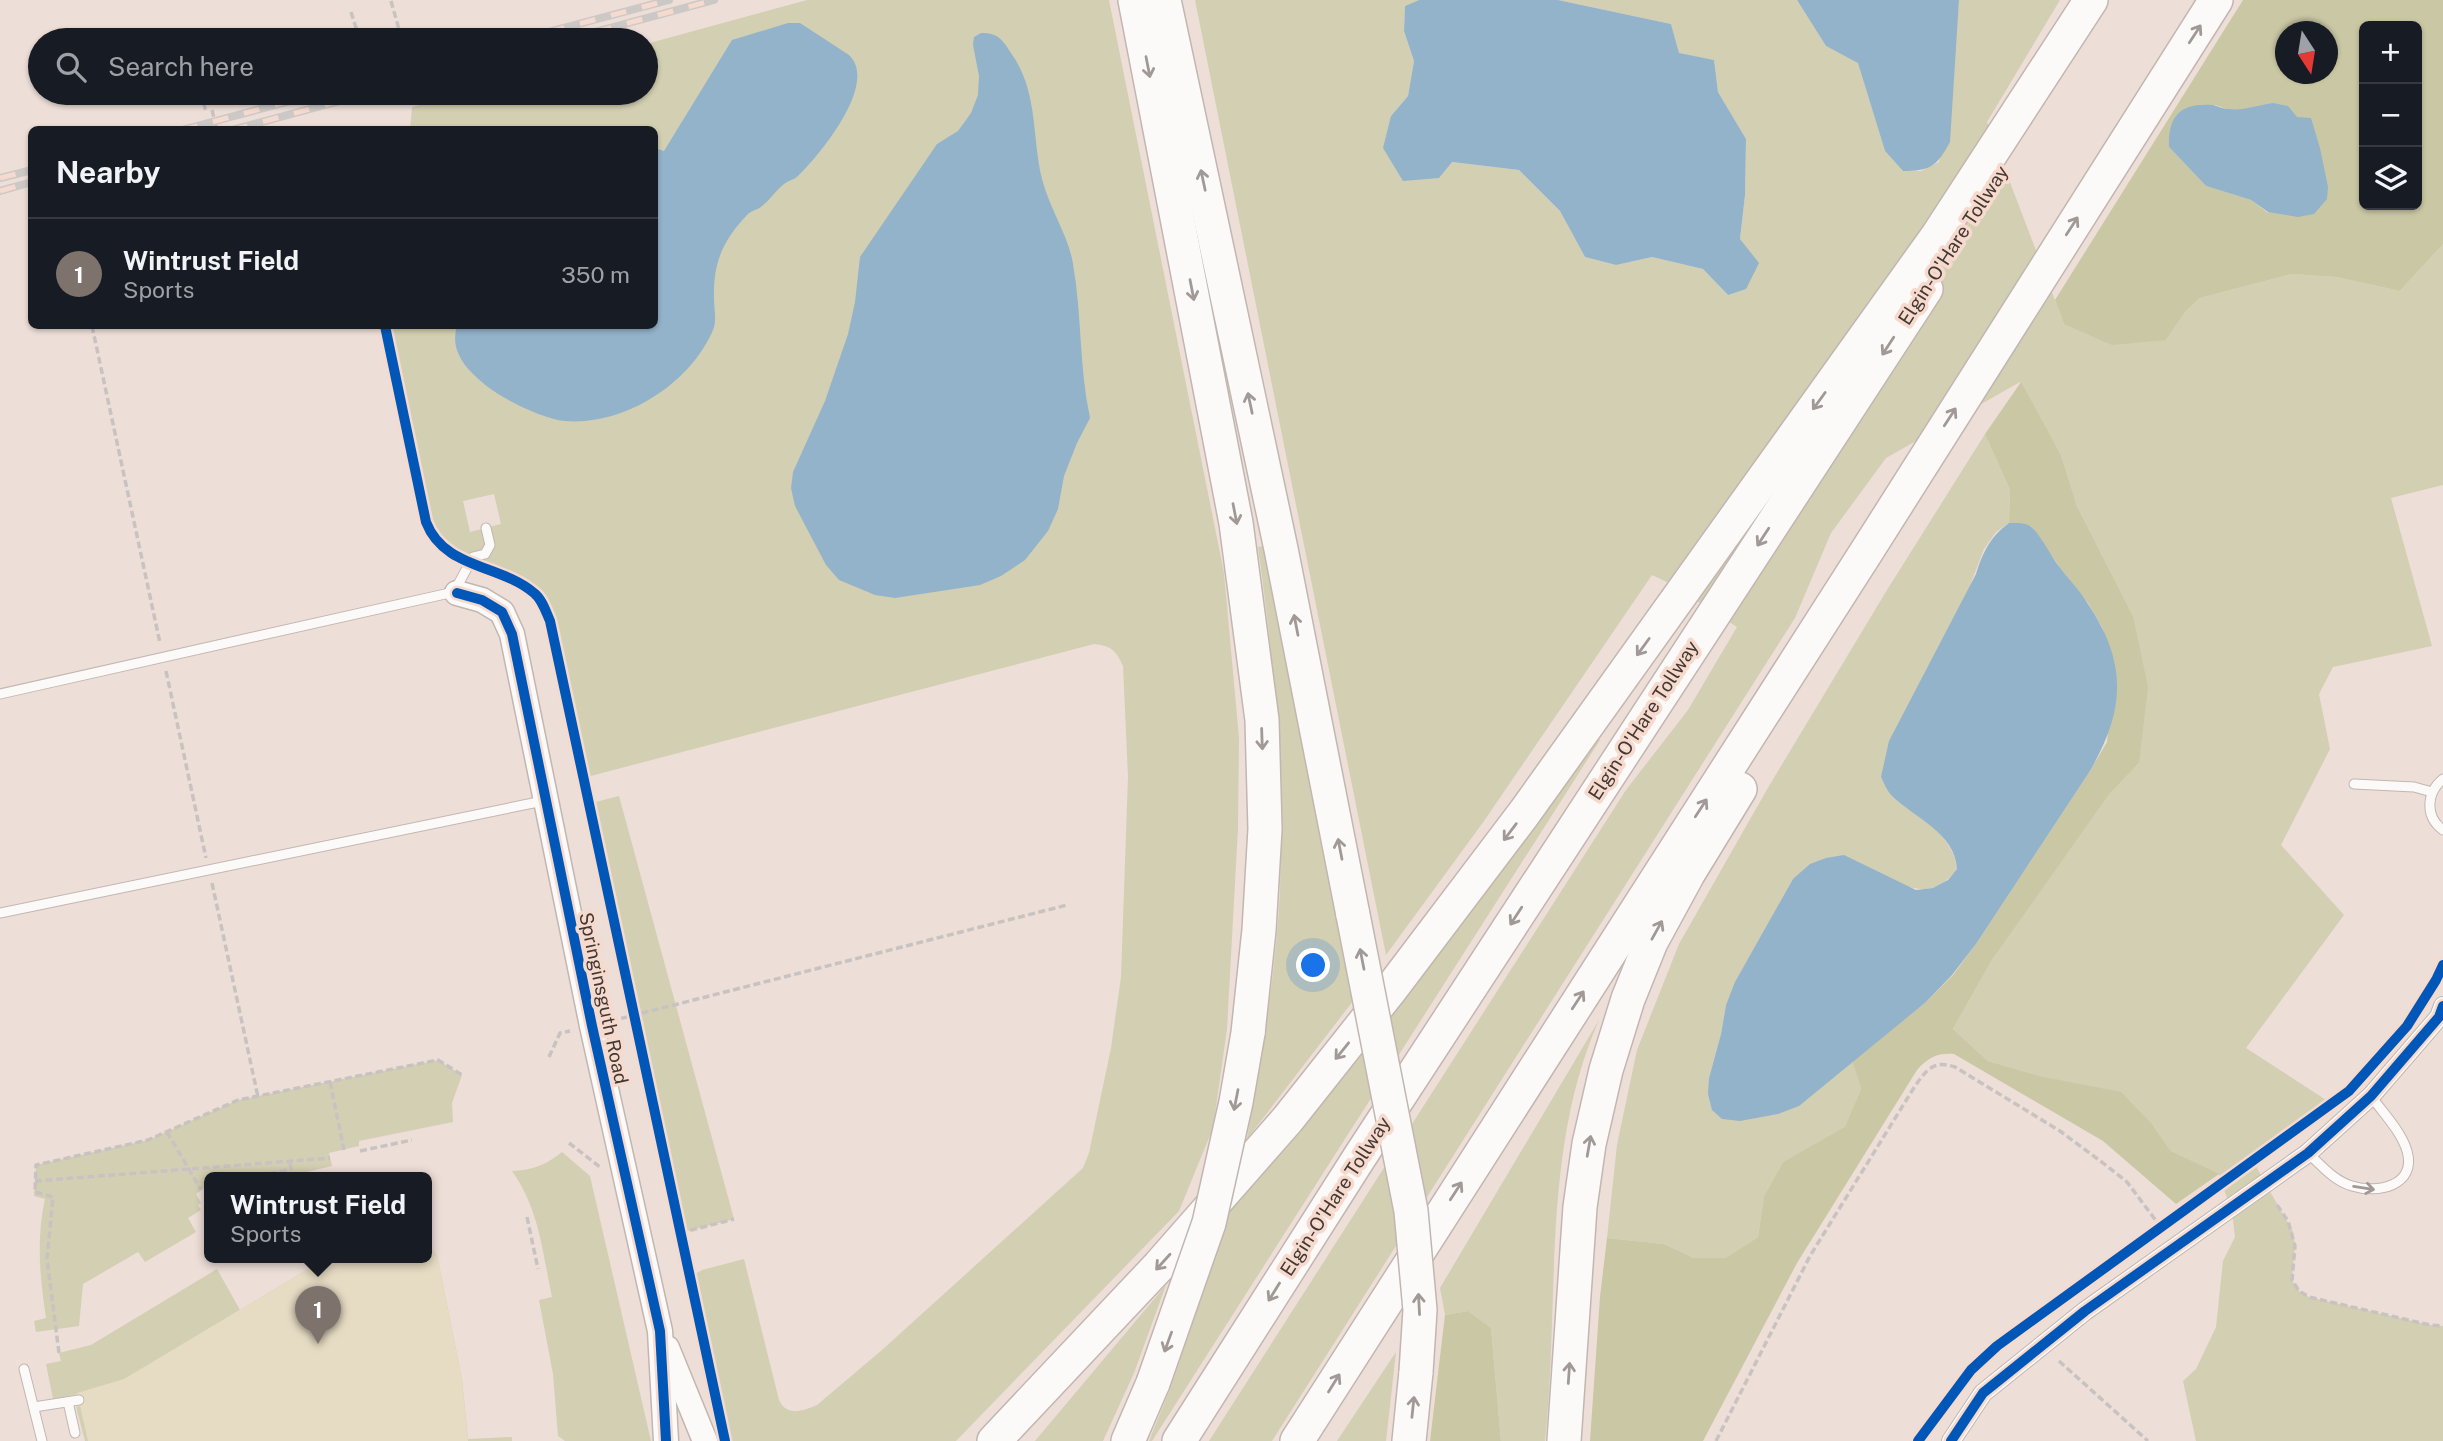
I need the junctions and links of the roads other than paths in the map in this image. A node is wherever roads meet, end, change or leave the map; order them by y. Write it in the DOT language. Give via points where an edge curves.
graph roads {
  1 [pos="1135,0"];
  2 [pos="1164,0"];
  3 [pos="2091,0"];
  4 [pos="2109,0"];
  5 [pos="2216,0"];
  6 [pos="486,528"];
  7 [pos="1865,554"];
  8 [pos="457,593"];
  9 [pos="0,694"];
  10 [pos="2443,779"];
  11 [pos="2354,784"];
  12 [pos="2432,792"];
  13 [pos="545,801"];
  14 [pos="2443,830"];
  15 [pos="0,913"];
  16 [pos="2443,1006"];
  17 [pos="2371,1096"];
  18 [pos="2308,1153"];
  19 [pos="660,1331"];
  20 [pos="24,1369"];
  21 [pos="79,1400"];
  22 [pos="68,1402"];
  23 [pos="34,1407"];
  24 [pos="75,1433"];
  25 [pos="42,1441"];
  26 [pos="666,1441"];
  27 [pos="705,1441"];
  28 [pos="994,1441"];
  29 [pos="1128,1441"];
  30 [pos="1179,1441"];
  31 [pos="1297,1441"];
  32 [pos="1409,1441"];
  33 [pos="1564,1441"];
  34 [pos="1951,1441"];
  1 -- 29 [label="highway, one-way, bridge" via="1236,523 1262,720 1265,829 1248,1033 1209,1223"];
  32 -- 2 [label="highway, one-way, bridge" via="1420,1310 1411,1211 1281,549"];
  3 -- 28 [label="highway, one-way" via="1938,235 1525,812 1391,989 1288,1119 1159,1266"];
  4 -- 30 [label="highway, Elgin-O'Hare Tollway, one-way"];
  7 -- 5 [label="highway, one-way"];
  6 -- 9 [label="lane" via="490,545 485,554 473,557 454,592"];
  31 -- 7 [label="highway, one-way"];
  33 -- 7 [label="highway, one-way" via="1588,1144 1628,999 1688,874 1852,604"];
  8 -- 13 [label="street, Springinsguth Road" via="502,612 512,634"];
  10 -- 12 [label="lane"];
  11 -- 12 [label="lane"];
  12 -- 14 [label="lane" via="2432,818"];
  13 -- 15 [label="lane"];
  13 -- 19 [label="street, Springinsguth Road"];
  16 -- 17 [label="street"];
  17 -- 18 [label="street"];
  18 -- 17 [label="lane, one-way" via="2350,1186 2376,1190 2403,1178 2407,1152"];
  18 -- 34 [label="street" via="2074,1319 1983,1393"];
  19 -- 26 [label="street, Springinsguth Road"];
  19 -- 27 [label="street, Springinsguth Road"];
  20 -- 23 [label="lane"];
  21 -- 22 [label="lane"];
  22 -- 23 [label="lane"];
  22 -- 24 [label="lane"];
  23 -- 25 [label="lane"];
}
